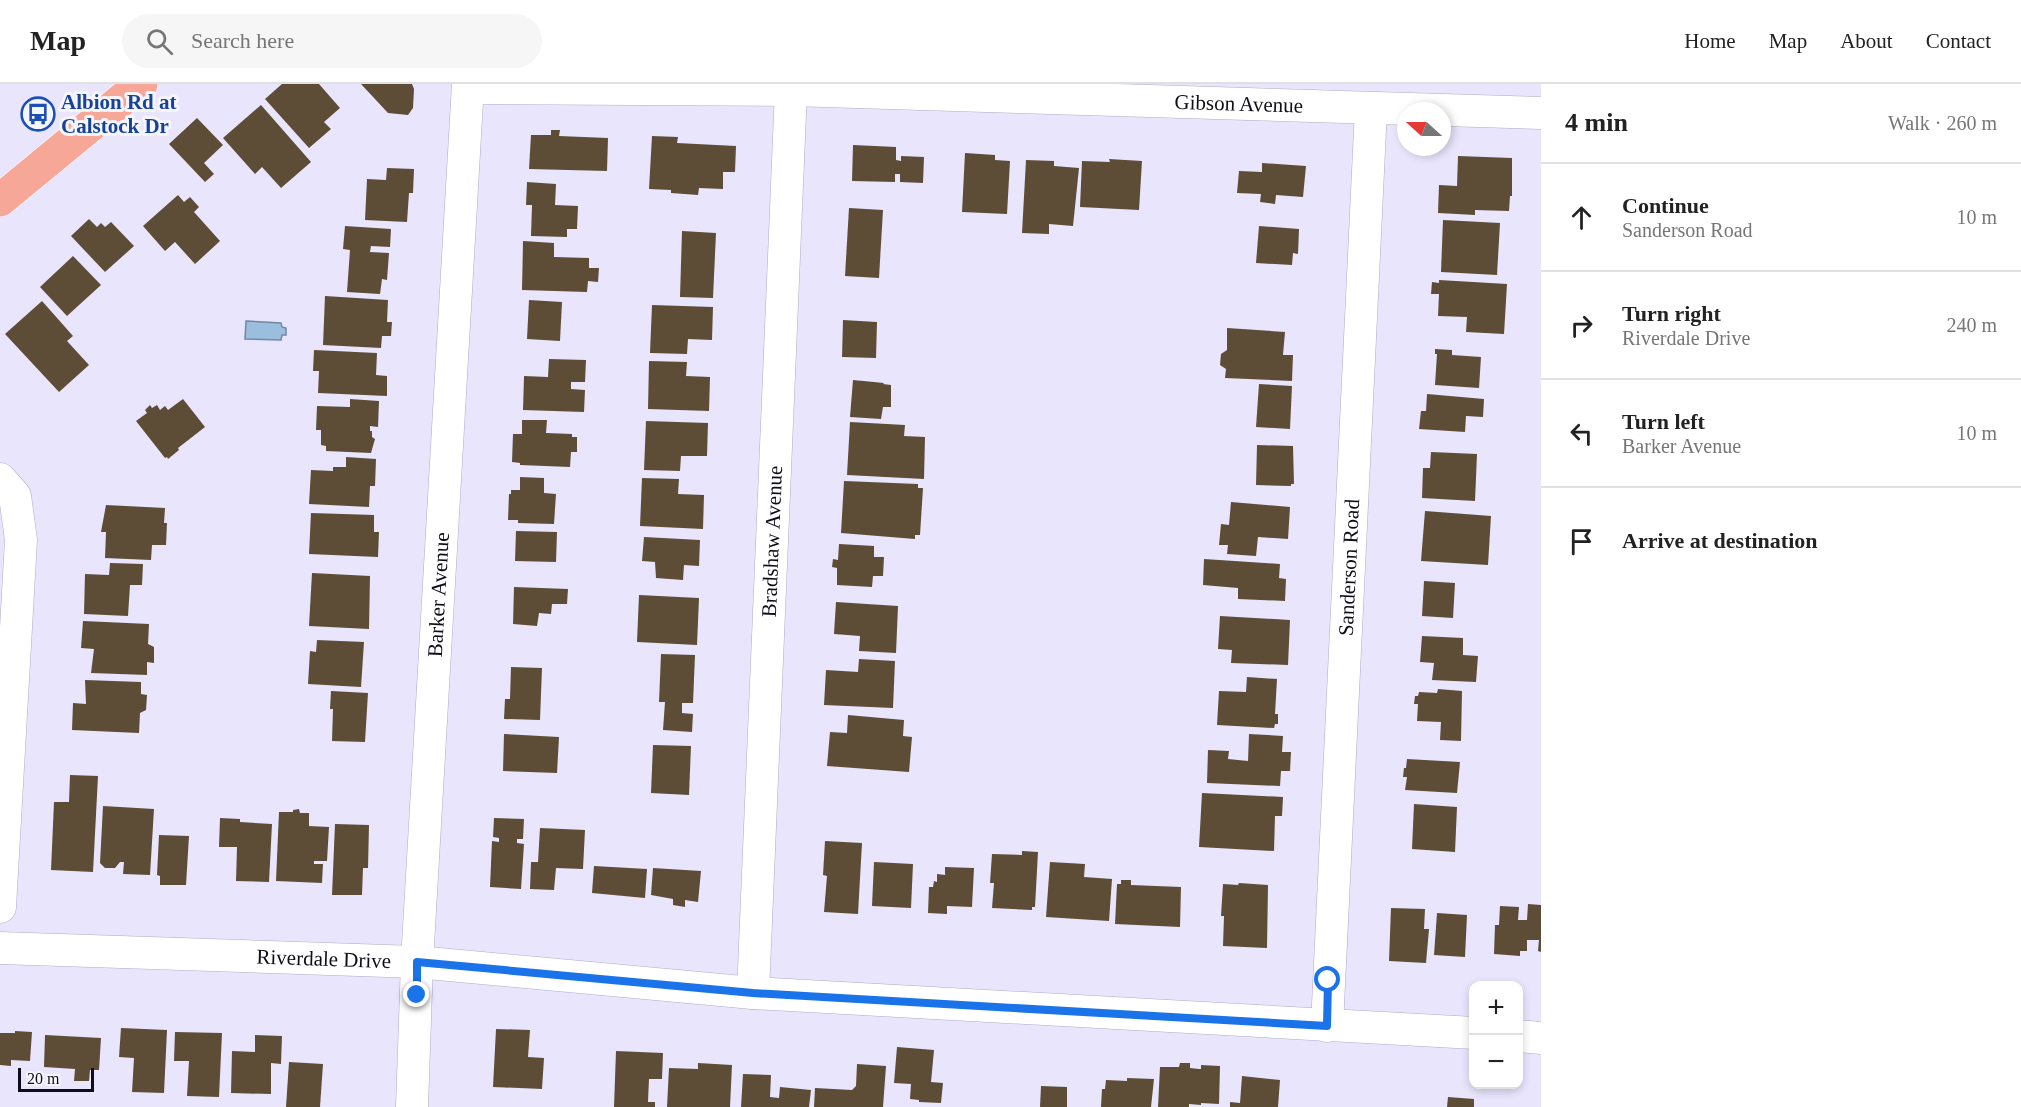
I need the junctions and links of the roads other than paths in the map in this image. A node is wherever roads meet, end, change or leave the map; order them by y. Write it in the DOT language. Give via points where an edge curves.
graph roads {
  1 [pos="141,84"];
  2 [pos="469,86"];
  3 [pos="791,90"];
  4 [pos="1371,109"];
  5 [pos="1541,113"];
  6 [pos="4,189"];
  7 [pos="0,479"];
  8 [pos="0,907"];
  9 [pos="0,948"];
  10 [pos="417,962"];
  11 [pos="753,993"];
  12 [pos="1327,1026"];
  13 [pos="1469,1033"];
  14 [pos="1523,1036"];
  15 [pos="1541,1038"];
  16 [pos="412,1107"];
  1 -- 6 [label="main road"];
  2 -- 3 [label="street, Gibson Avenue"];
  2 -- 10 [label="street, Barker Avenue"];
  3 -- 4 [label="street, Gibson Avenue"];
  3 -- 11 [label="street, Bradshaw Avenue"];
  4 -- 5 [label="street, Gibson Avenue"];
  4 -- 12 [label="street, Sanderson Road"];
  7 -- 8 [label="street" via="15,496 21,540"];
  9 -- 10 [label="street, Riverdale Drive"];
  10 -- 11 [label="street, Riverdale Drive"];
  10 -- 16 [label="street, Barker Avenue"];
  11 -- 12 [label="street, Riverdale Drive"];
  12 -- 13 [label="street, Riverdale Drive"];
  14 -- 15 [label="street"];
}
